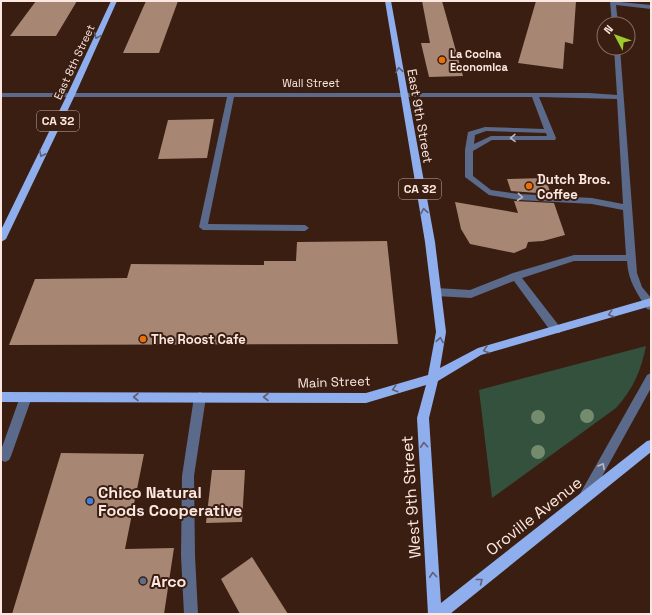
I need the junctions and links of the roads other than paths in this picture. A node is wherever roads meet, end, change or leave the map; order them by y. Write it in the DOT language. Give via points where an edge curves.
graph roads {
  1 [pos="114,1"];
  2 [pos="388,1"];
  3 [pos="613,2"];
  4 [pos="651,7"];
  5 [pos="614,16"];
  6 [pos="617,56"];
  7 [pos="403,94"];
  8 [pos="536,94"];
  9 [pos="1,95"];
  10 [pos="71,95"];
  11 [pos="231,95"];
  12 [pos="620,97"];
  13 [pos="549,131"];
  14 [pos="469,150"];
  15 [pos="628,208"];
  16 [pos="305,228"];
  17 [pos="1,239"];
  18 [pos="631,258"];
  19 [pos="516,276"];
  20 [pos="436,292"];
  21 [pos="650,304"];
  22 [pos="556,330"];
  23 [pos="433,378"];
  24 [pos="651,378"];
  25 [pos="1,397"];
  26 [pos="26,397"];
  27 [pos="200,397"];
  28 [pos="651,445"];
  29 [pos="5,456"];
  30 [pos="583,500"];
  31 [pos="191,614"];
  32 [pos="435,614"];
  33 [pos="439,614"];
  1 -- 10 [label="main road, East 8th Street / CA 32, one-way"];
  7 -- 2 [label="main road, East 9th Street / CA 32, one-way"];
  3 -- 4 [label="street"];
  3 -- 5 [label="street"];
  6 -- 12 [label="street"];
  7 -- 8 [label="street, Wall Street"];
  7 -- 11 [label="street, Wall Street"];
  20 -- 7 [label="main road, East 9th Street / CA 32, one-way" via="430,242"];
  8 -- 12 [label="street, Wall Street"];
  8 -- 13 [label="street"];
  9 -- 10 [label="street, Wall Street"];
  10 -- 11 [label="street, Wall Street"];
  10 -- 17 [label="main road, East 8th Street / CA 32, one-way"];
  11 -- 16 [label="street" via="203,227"];
  12 -- 15 [label="street"];
  13 -- 14 [label="street, one-way" via="552,138 491,138"];
  13 -- 14 [label="street" via="485,129 471,134"];
  14 -- 15 [label="street, one-way" via="470,177 489,192 518,197 592,201"];
  15 -- 18 [label="street"];
  18 -- 19 [label="street" via="574,258"];
  18 -- 21 [label="street" via="634,281"];
  19 -- 20 [label="street" via="471,294"];
  19 -- 22 [label="street"];
  23 -- 20 [label="main road, East 9th Street / CA 32, one-way" via="441,332"];
  21 -- 22 [label="main road, Main Street, one-way"];
  22 -- 23 [label="main road, Main Street, one-way" via="478,352"];
  23 -- 27 [label="main road, Main Street, one-way" via="366,398"];
  32 -- 23 [label="main road, West 9th Street / CA 32, one-way" via="422,418"];
  30 -- 24 [label="street, one-way"];
  25 -- 26 [label="main road, Main Street"];
  27 -- 26 [label="main road, Main Street, one-way"];
  26 -- 29 [label="street"];
  27 -- 31 [label="street" via="188,476"];
  28 -- 30 [label="main road, Oroville Avenue"];
  33 -- 30 [label="main road, Oroville Avenue, one-way"];
}
